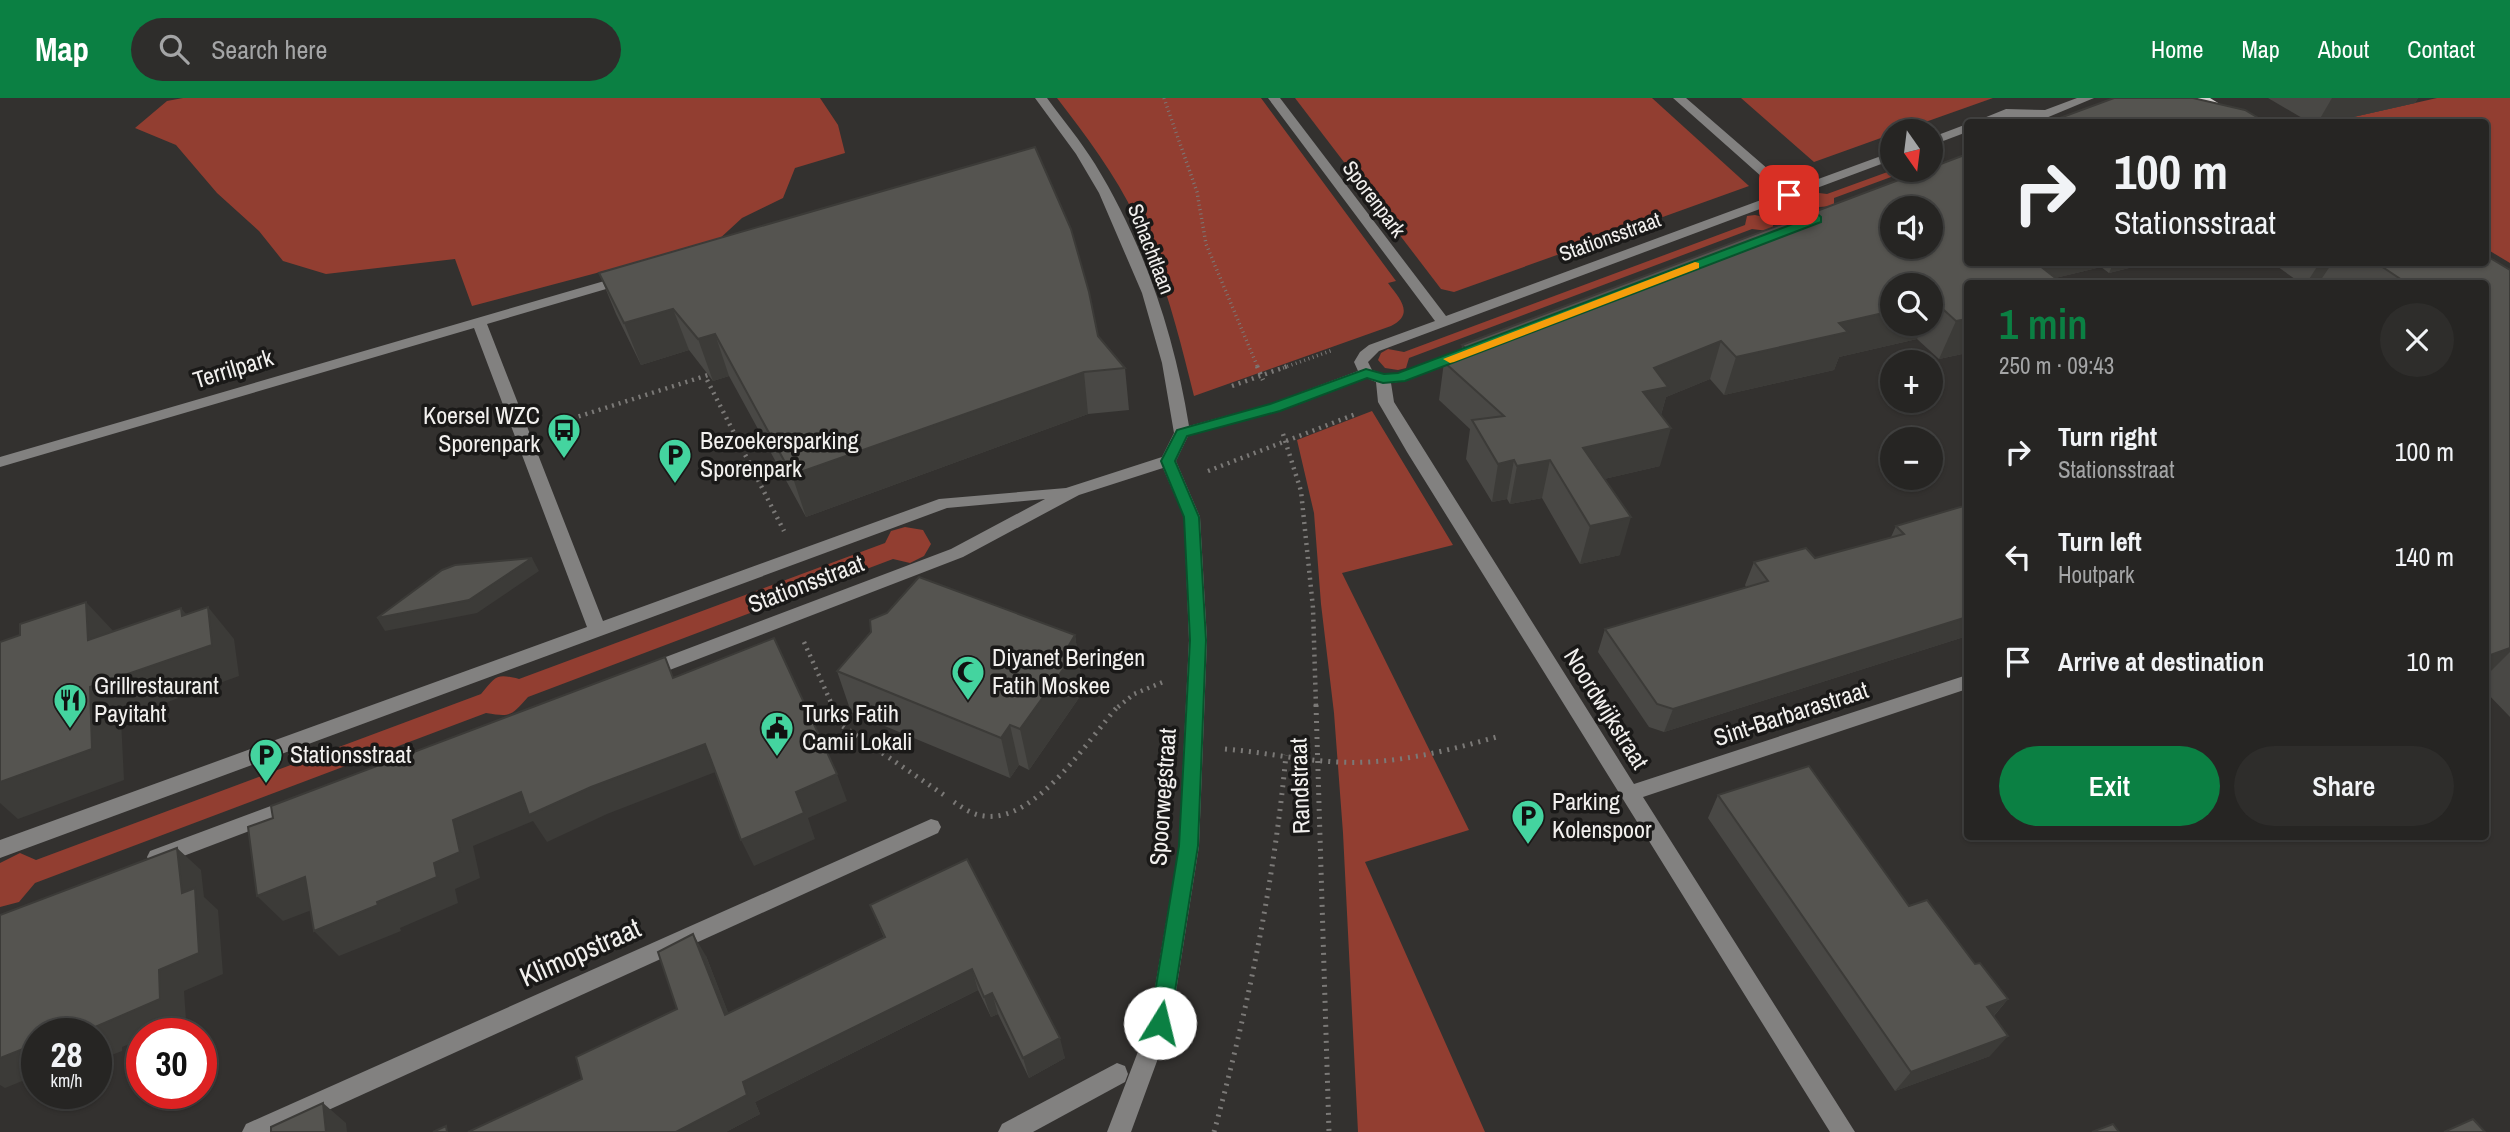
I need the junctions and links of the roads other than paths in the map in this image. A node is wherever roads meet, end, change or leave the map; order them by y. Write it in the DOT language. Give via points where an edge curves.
graph roads {
  1 [pos="1041,98"];
  2 [pos="1274,98"];
  3 [pos="1679,98"];
  4 [pos="2088,98"];
  5 [pos="2202,98"];
  6 [pos="2046,118"];
  7 [pos="1989,119"];
  8 [pos="2238,119"];
  9 [pos="1964,129"];
  10 [pos="1943,137"];
  11 [pos="1880,161"];
  12 [pos="1789,195"];
  13 [pos="1835,213"];
  14 [pos="644,273"];
  15 [pos="478,320"];
  16 [pos="1443,322"];
  17 [pos="1491,343"];
  18 [pos="1375,376"];
  19 [pos="1182,433"];
  20 [pos="1168,461"];
  21 [pos="0,462"];
  22 [pos="1073,491"];
  23 [pos="597,629"];
  24 [pos="636,675"];
  25 [pos="1964,683"];
  26 [pos="1631,793"];
  27 [pos="312,798"];
  28 [pos="931,827"];
  29 [pos="0,849"];
  30 [pos="143,862"];
  31 [pos="1117,1074"];
  32 [pos="254,1132"];
  33 [pos="1010,1132"];
  34 [pos="1119,1132"];
  35 [pos="1843,1132"];
  1 -- 19 [label="street, Schachtlaan" via="1088,162 1124,226 1172,371"];
  2 -- 16 [label="street, Sporenpark"];
  3 -- 12 [label="street"];
  4 -- 6 [label="street"];
  5 -- 8 [label="main road"];
  6 -- 7 [label="street" via="2006,113"];
  9 -- 10 [label="street"];
  11 -- 12 [label="street, Stationsstraat"];
  12 -- 13 [label="street" via="1810,222"];
  12 -- 16 [label="street, Stationsstraat"];
  14 -- 15 [label="street, Terrilpark"];
  15 -- 21 [label="street, Terrilpark"];
  15 -- 23 [label="street"];
  16 -- 18 [label="street, Stationsstraat" via="1365,355 1361,362"];
  17 -- 18 [label="street" via="1400,378"];
  18 -- 19 [label="street"];
  18 -- 26 [label="street, Noordwijkstraat" via="1469,539"];
  19 -- 20 [label="street"];
  20 -- 22 [label="street, Stationsstraat"];
  20 -- 34 [label="street, Spoorwegstraat" via="1192,517 1198,640 1189,846 1160,1023"];
  22 -- 23 [label="street, Stationsstraat" via="945,503"];
  22 -- 24 [label="street, Stationsstraat" via="957,554"];
  23 -- 29 [label="street, Stationsstraat"];
  25 -- 26 [label="street, Sint-Barbarastraat"];
  26 -- 35 [label="street, Noordwijkstraat"];
  27 -- 30 [label="street"];
  28 -- 32 [label="street, Klimopstraat"];
  31 -- 33 [label="street"];
}
